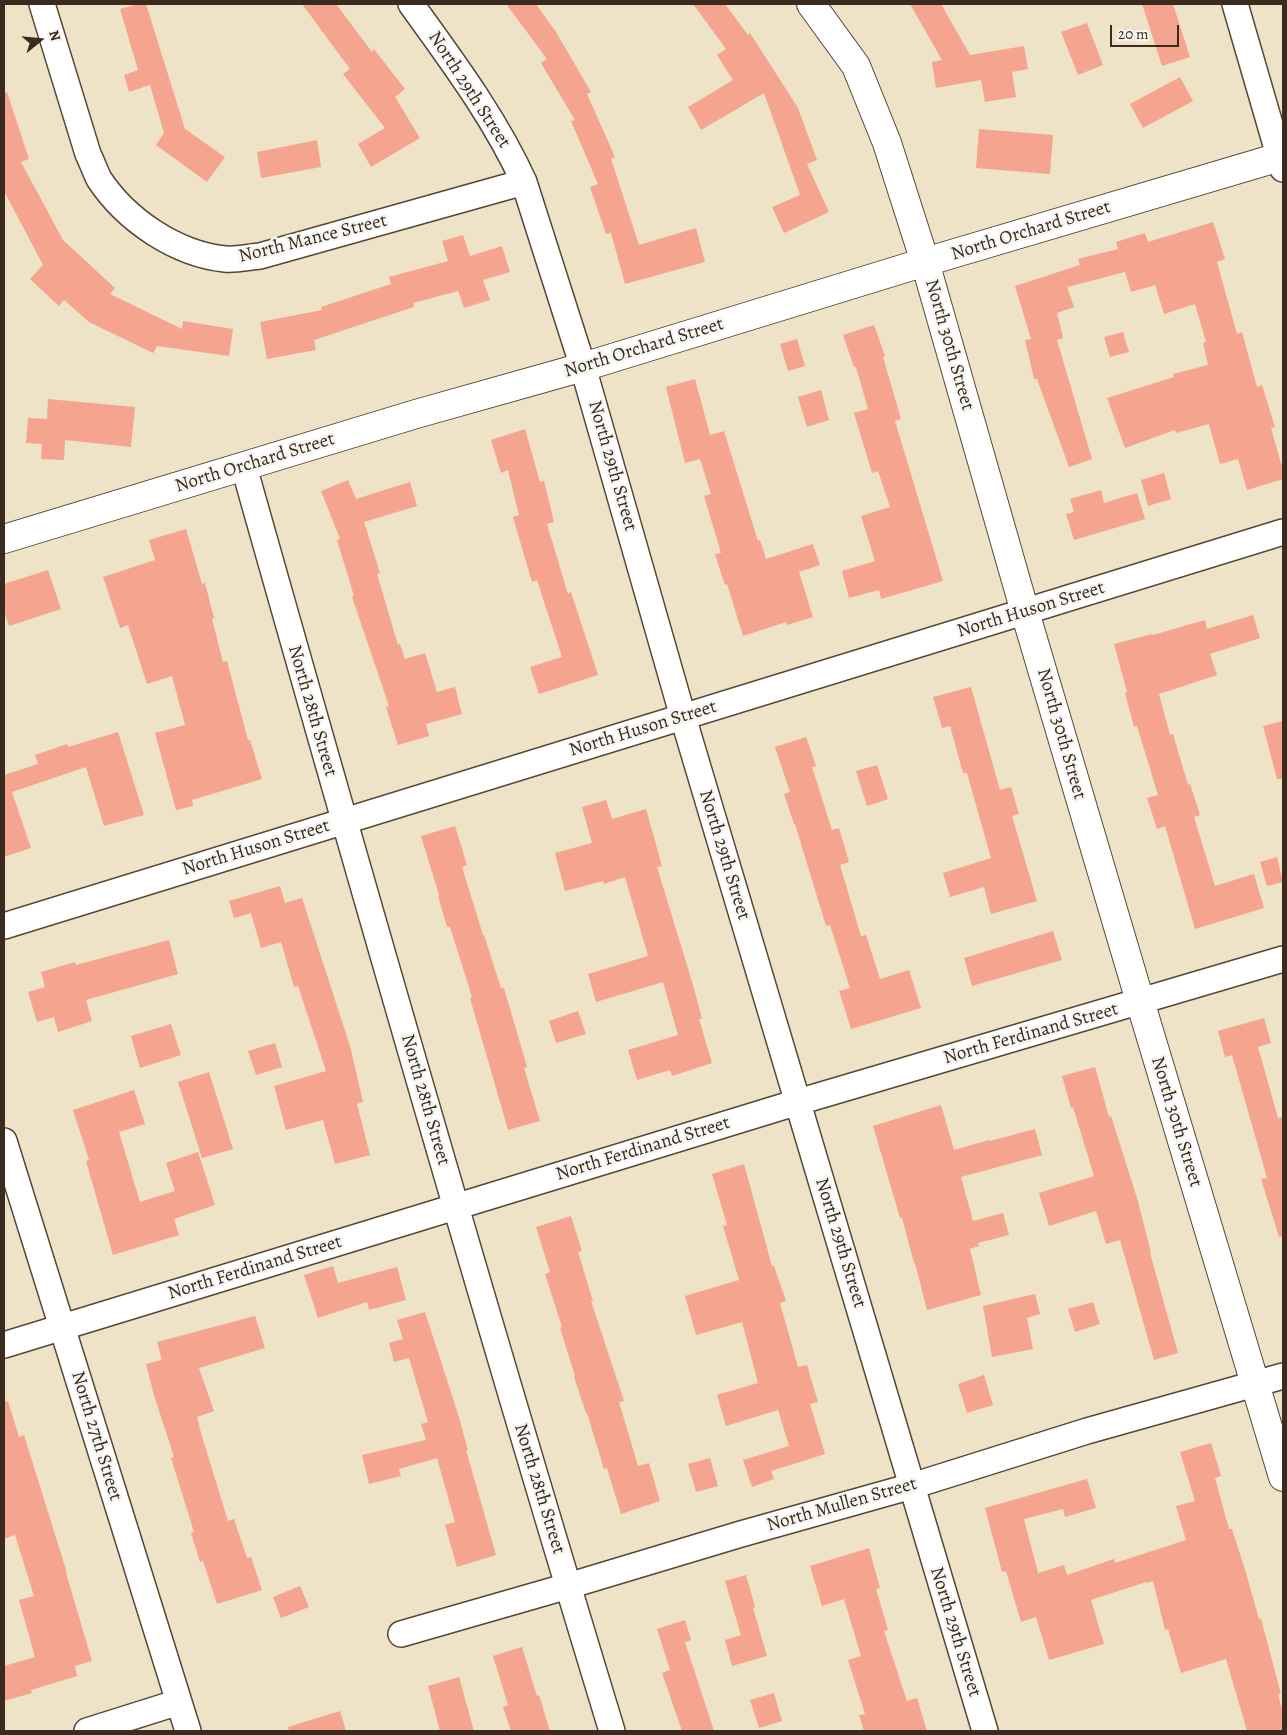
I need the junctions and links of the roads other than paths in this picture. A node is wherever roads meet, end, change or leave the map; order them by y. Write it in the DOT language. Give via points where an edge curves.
graph roads {
  1 [pos="42,4"];
  2 [pos="411,4"];
  3 [pos="811,4"];
  4 [pos="1235,4"];
  5 [pos="1282,160"];
  6 [pos="524,182"];
  7 [pos="925,262"];
  8 [pos="583,367"];
  9 [pos="244,467"];
  10 [pos="1283,532"];
  11 [pos="4,539"];
  12 [pos="1025,612"];
  13 [pos="683,717"];
  14 [pos="344,822"];
  15 [pos="4,926"];
  16 [pos="1283,959"];
  17 [pos="1140,1002"];
  18 [pos="798,1102"];
  19 [pos="4,1141"];
  20 [pos="456,1207"];
  21 [pos="61,1327"];
  22 [pos="4,1345"];
  23 [pos="1283,1376"];
  24 [pos="1256,1385"];
  25 [pos="1283,1477"];
  26 [pos="912,1486"];
  27 [pos="568,1586"];
  28 [pos="401,1634"];
  29 [pos="179,1702"];
  30 [pos="87,1731"];
  31 [pos="188,1731"];
  32 [pos="612,1731"];
  33 [pos="984,1731"];
  1 -- 6 [label="street, North Mance Street" via="88,154 99,178 130,213 159,236 195,253 226,260 260,256"];
  2 -- 6 [label="street, North 29th Street" via="471,87"];
  3 -- 7 [label="main road, North 30th Street" via="856,66 887,143"];
  4 -- 5 [label="street"];
  5 -- 7 [label="main road, North Orchard Street"];
  6 -- 8 [label="street, North 29th Street"];
  7 -- 8 [label="main road, North Orchard Street"];
  7 -- 12 [label="main road, North 30th Street"];
  8 -- 9 [label="main road, North Orchard Street"];
  8 -- 13 [label="street, North 29th Street"];
  9 -- 11 [label="main road, North Orchard Street"];
  9 -- 14 [label="street, North 28th Street"];
  10 -- 12 [label="street, North Huson Street"];
  12 -- 13 [label="street, North Huson Street"];
  12 -- 17 [label="main road, North 30th Street"];
  13 -- 14 [label="street, North Huson Street"];
  13 -- 18 [label="street, North 29th Street"];
  14 -- 15 [label="street, North Huson Street"];
  14 -- 20 [label="street, North 28th Street"];
  16 -- 17 [label="street, North Ferdinand Street"];
  17 -- 18 [label="street, North Ferdinand Street"];
  17 -- 24 [label="main road, North 30th Street"];
  18 -- 20 [label="street, North Ferdinand Street"];
  18 -- 26 [label="street, North 29th Street"];
  19 -- 21 [label="street, North 27th Street"];
  20 -- 21 [label="street, North Ferdinand Street"];
  20 -- 27 [label="street, North 28th Street"];
  21 -- 22 [label="street, North Ferdinand Street"];
  21 -- 29 [label="street, North 27th Street"];
  23 -- 24 [label="street, North Mullen Street"];
  24 -- 25 [label="main road, North 30th Street"];
  24 -- 26 [label="street, North Mullen Street" via="1087,1431"];
  26 -- 27 [label="street, North Mullen Street"];
  26 -- 33 [label="street, North 29th Street"];
  27 -- 28 [label="street, North Mullen Street"];
  27 -- 32 [label="street, North 28th Street"];
  29 -- 30 [label="street"];
  29 -- 31 [label="street, North 27th Street"];
}
